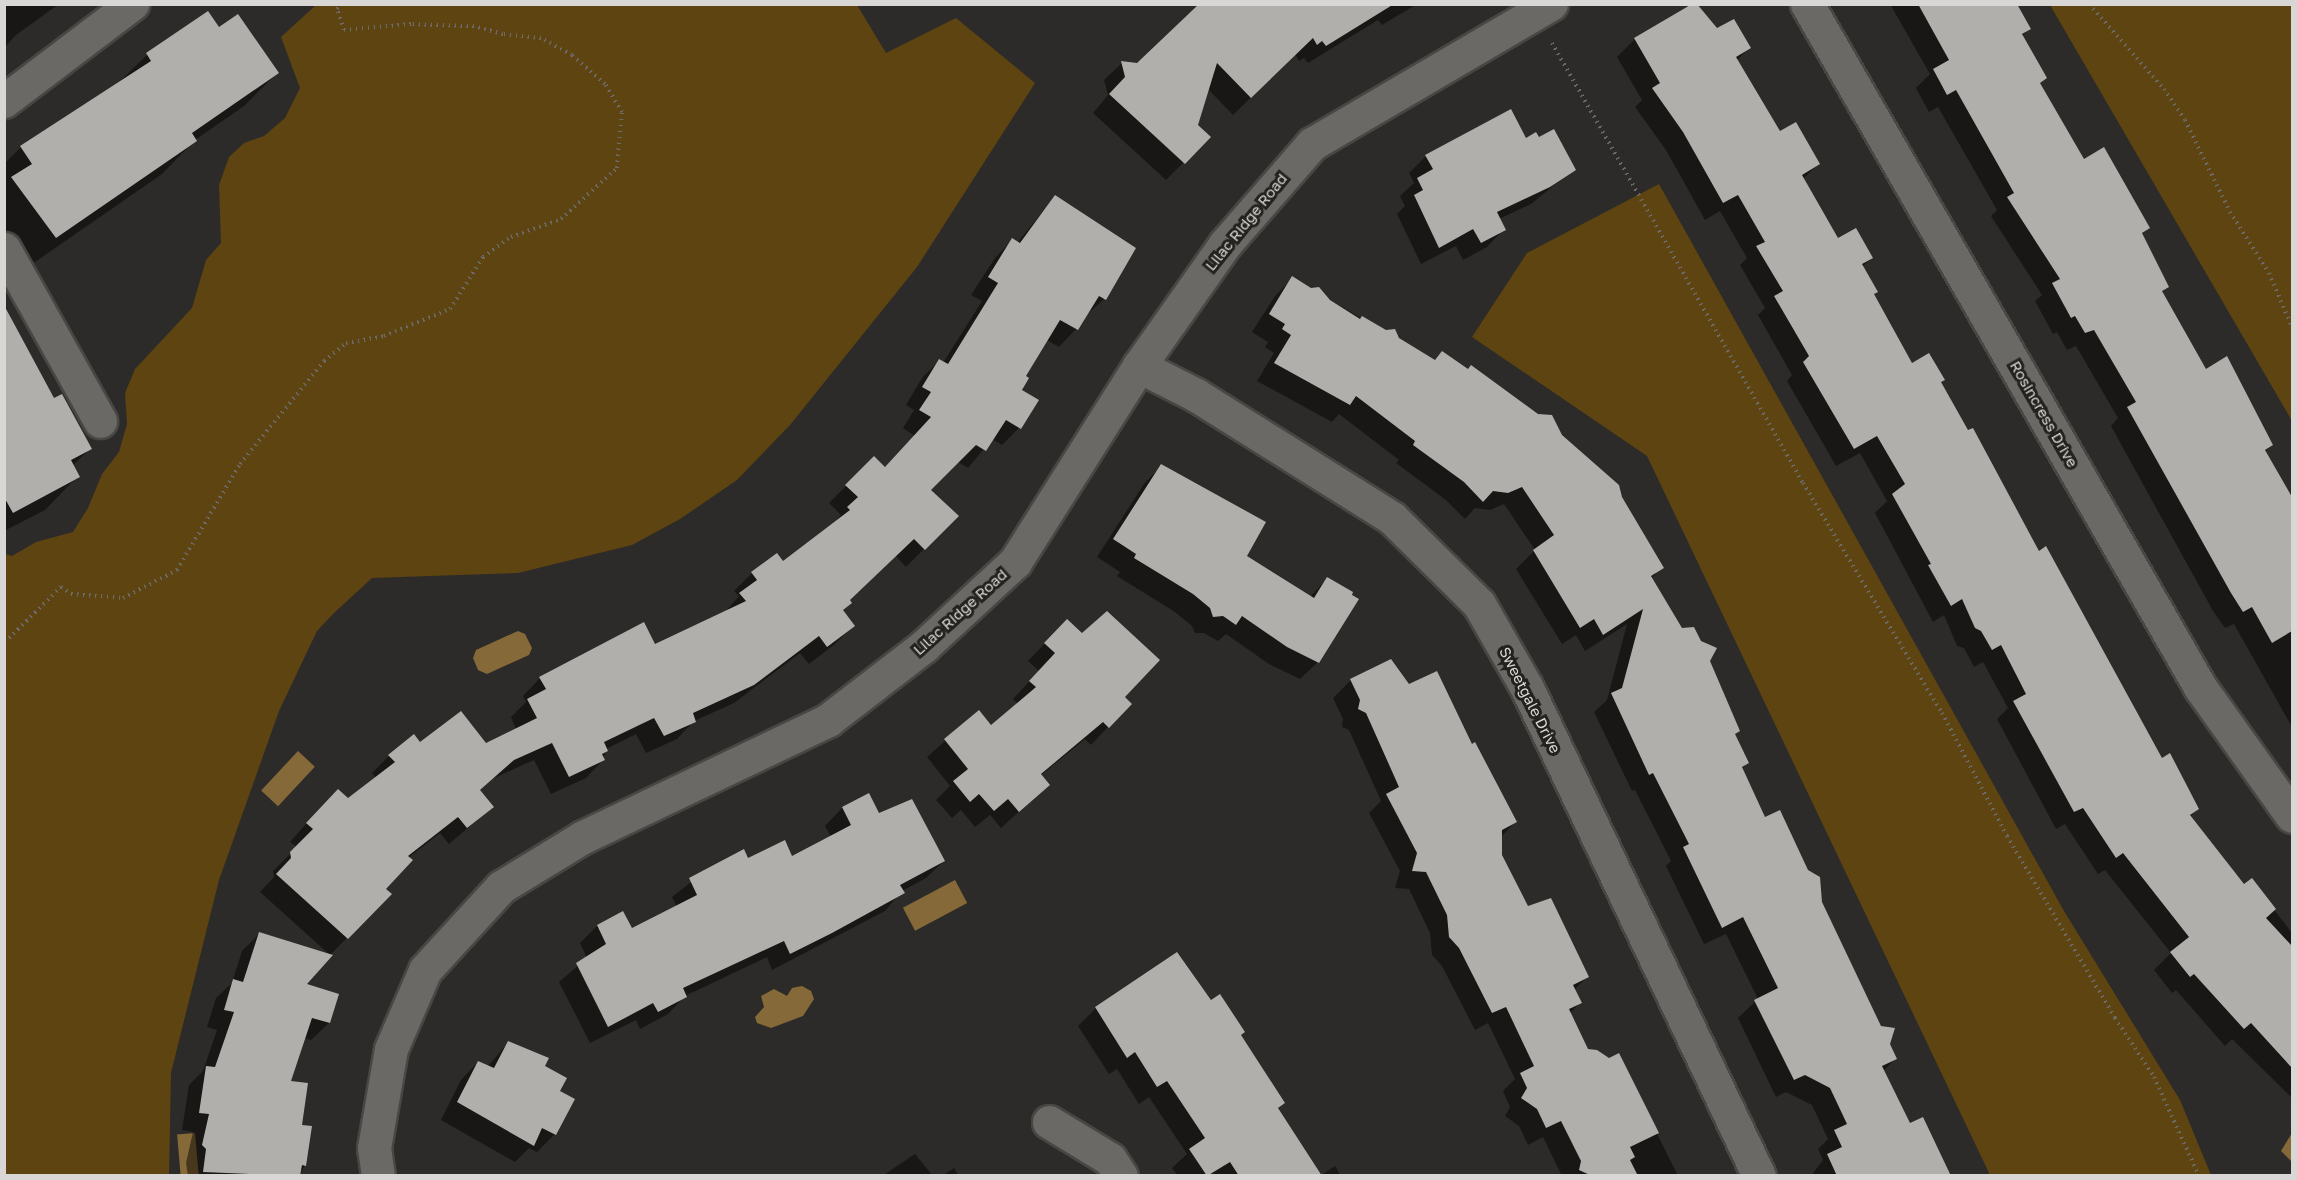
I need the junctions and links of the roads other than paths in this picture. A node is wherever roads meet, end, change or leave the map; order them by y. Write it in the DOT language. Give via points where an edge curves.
graph roads {
  1 [pos="132,4"];
  2 [pos="1807,4"];
  3 [pos="1543,9"];
  4 [pos="4,101"];
  5 [pos="4,249"];
  6 [pos="1139,366"];
  7 [pos="100,421"];
  8 [pos="2292,816"];
  9 [pos="1049,1122"];
  10 [pos="378,1176"];
  11 [pos="1121,1176"];
  12 [pos="1759,1176"];
  1 -- 4 [label="street"];
  2 -- 8 [label="street, Rosincress Drive" via="2200,687"];
  3 -- 6 [label="street, Lilac Ridge Road" via="1312,144 1225,244"];
  5 -- 7 [label="street"];
  6 -- 10 [label="street, Lilac Ridge Road" via="1015,562 924,646 828,720 584,837 501,887 425,970 391,1049 374,1148"];
  6 -- 12 [label="street, Sweetgale Drive" via="1196,395 1392,518 1479,604 1527,688"];
  9 -- 11 [label="street" via="1110,1159"];
}
